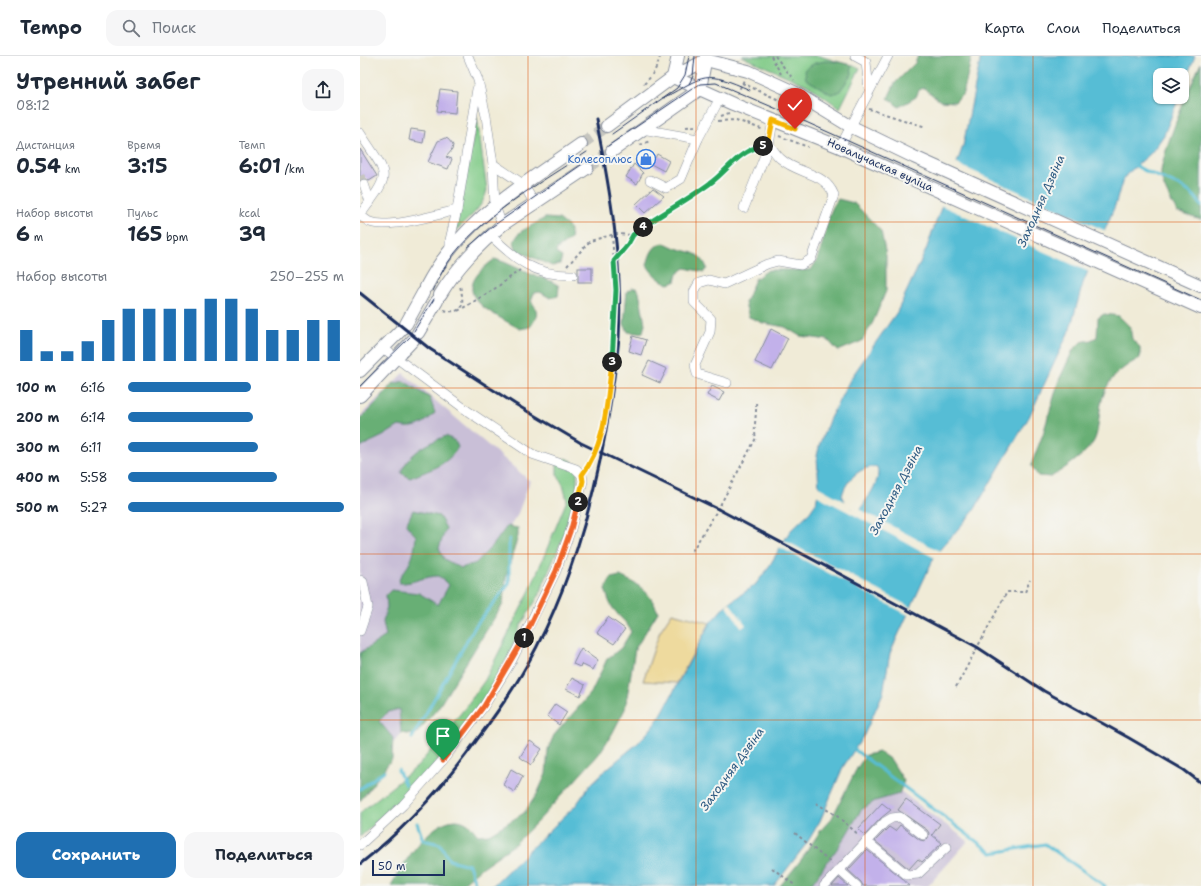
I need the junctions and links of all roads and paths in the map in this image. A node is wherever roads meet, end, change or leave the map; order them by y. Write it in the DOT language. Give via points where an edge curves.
graph roads {
  1 [pos="468,56"];
  2 [pos="678,56"];
  3 [pos="771,56"];
  4 [pos="775,56"];
  5 [pos="855,56"];
  6 [pos="888,56"];
  7 [pos="706,58"];
  8 [pos="781,74"];
  9 [pos="673,77"];
  10 [pos="478,80"];
  11 [pos="794,80"];
  12 [pos="742,83"];
  13 [pos="700,89"];
  14 [pos="869,92"];
  15 [pos="720,98"];
  16 [pos="860,106"];
  17 [pos="808,113"];
  18 [pos="728,115"];
  19 [pos="736,120"];
  20 [pos="773,120"];
  21 [pos="607,126"];
  22 [pos="850,126"];
  23 [pos="926,127"];
  24 [pos="642,129"];
  25 [pos="360,133"];
  26 [pos="698,139"];
  27 [pos="581,144"];
  28 [pos="768,145"];
  29 [pos="840,146"];
  30 [pos="612,151"];
  31 [pos="492,164"];
  32 [pos="587,168"];
  33 [pos="650,180"];
  34 [pos="364,184"];
  35 [pos="523,184"];
  36 [pos="370,202"];
  37 [pos="535,204"];
  38 [pos="494,206"];
  39 [pos="744,208"];
  40 [pos="457,210"];
  41 [pos="360,215"];
  42 [pos="502,225"];
  43 [pos="490,235"];
  44 [pos="612,235"];
  45 [pos="633,235"];
  46 [pos="450,250"];
  47 [pos="614,261"];
  48 [pos="526,266"];
  49 [pos="573,275"];
  50 [pos="561,276"];
  51 [pos="458,280"];
  52 [pos="1201,286"];
  53 [pos="439,303"];
  54 [pos="1201,308"];
  55 [pos="458,311"];
  56 [pos="383,348"];
  57 [pos="396,358"];
  58 [pos="360,371"];
  59 [pos="727,383"];
  60 [pos="360,396"];
  61 [pos="756,402"];
  62 [pos="582,475"];
  63 [pos="692,551"];
  64 [pos="360,580"];
  65 [pos="1030,580"];
  66 [pos="360,631"];
  67 [pos="956,687"];
  68 [pos="816,803"];
  69 [pos="795,833"];
  70 [pos="923,835"];
  71 [pos="866,841"];
  72 [pos="360,845"];
  73 [pos="947,847"];
  74 [pos="772,868"];
  75 [pos="839,870"];
  76 [pos="796,886"];
  77 [pos="824,886"];
  78 [pos="857,886"];
  1 -- 10 [label="street"];
  2 -- 9 [label="main road"];
  3 -- 8 [label="path"];
  4 -- 11 [label="path"];
  5 -- 14 [label="street" via="866,62"];
  6 -- 14 [label="street"];
  7 -- 9 [label="main road"];
  7 -- 13 [label="main road"];
  7 -- 22 [label="main road, Новалучаская вуліца" via="748,71 794,92"];
  9 -- 13 [label="main road, Новалучаская вуліца"];
  9 -- 21 [label="main road"];
  10 -- 31 [label="street"];
  10 -- 40 [label="street"];
  12 -- 17 [label="path"];
  13 -- 15 [label="main road, Новалучаская вуліца"];
  13 -- 24 [label="main road"];
  14 -- 16 [label="street"];
  15 -- 20 [label="main road, Новалучаская вуліца"];
  15 -- 26 [label="street"];
  16 -- 22 [label="street"];
  16 -- 23 [label="path"];
  18 -- 19 [label="path"];
  20 -- 28 [label="street"];
  20 -- 29 [label="main road, Новалучаская вуліца"];
  22 -- 29 [label="street"];
  22 -- 52 [label="main road, Новалучаская вуліца"];
  24 -- 26 [label="street"];
  24 -- 30 [label="main road"];
  25 -- 36 [label="street" via="383,168 385,177 382,186"];
  26 -- 33 [label="street" via="681,179 666,188"];
  27 -- 35 [label="main road"];
  28 -- 39 [label="street"];
  28 -- 45 [label="path" via="755,147 743,153 712,181"];
  28 -- 59 [label="street" via="782,159 821,178 830,186 834,195 811,259 801,265 778,261 767,264 724,284 709,280 699,283 694,292 694,302 711,319 710,332 695,365 697,374"];
  29 -- 54 [label="main road, Новалучаская вуліца"];
  31 -- 35 [label="street"];
  31 -- 38 [label="street"];
  32 -- 37 [label="main road"];
  34 -- 36 [label="street"];
  35 -- 37 [label="street"];
  35 -- 38 [label="main road"];
  36 -- 41 [label="street"];
  37 -- 42 [label="main road"];
  38 -- 42 [label="street"];
  38 -- 46 [label="main road" via="465,232"];
  40 -- 41 [label="street" via="380,224 370,222"];
  40 -- 46 [label="street"];
  42 -- 43 [label="main road"];
  43 -- 48 [label="street"];
  43 -- 53 [label="main road" via="461,265"];
  44 -- 45 [label="path"];
  44 -- 47 [label="path"];
  44 -- 50 [label="path" via="590,241 570,261"];
  45 -- 47 [label="path"];
  46 -- 56 [label="main road" via="403,327"];
  47 -- 62 [label="path" via="616,290 611,373 599,446"];
  48 -- 50 [label="street"];
  48 -- 55 [label="path"];
  49 -- 50 [label="street"];
  51 -- 55 [label="path" via="463,305"];
  53 -- 55 [label="path" via="444,310 452,313"];
  53 -- 57 [label="main road"];
  56 -- 57 [label="street"];
  56 -- 58 [label="main road"];
  57 -- 60 [label="main road"];
  57 -- 62 [label="street" via="469,412 532,454 576,469"];
  61 -- 63 [label="path" via="756,438"];
  62 -- 72 [label="street" via="583,481 571,529 556,571 511,662 484,706 443,760 403,805"];
  64 -- 66 [label="street" via="363,582 368,607"];
  65 -- 67 [label="path" via="1025,592 1007,592"];
  68 -- 71 [label="path"];
  69 -- 75 [label="path"];
  70 -- 71 [label="street" via="900,817 892,818"];
  71 -- 73 [label="street" via="907,875 918,874"];
  71 -- 75 [label="street"];
  74 -- 76 [label="path"];
  75 -- 77 [label="street"];
  75 -- 78 [label="street"];
}
